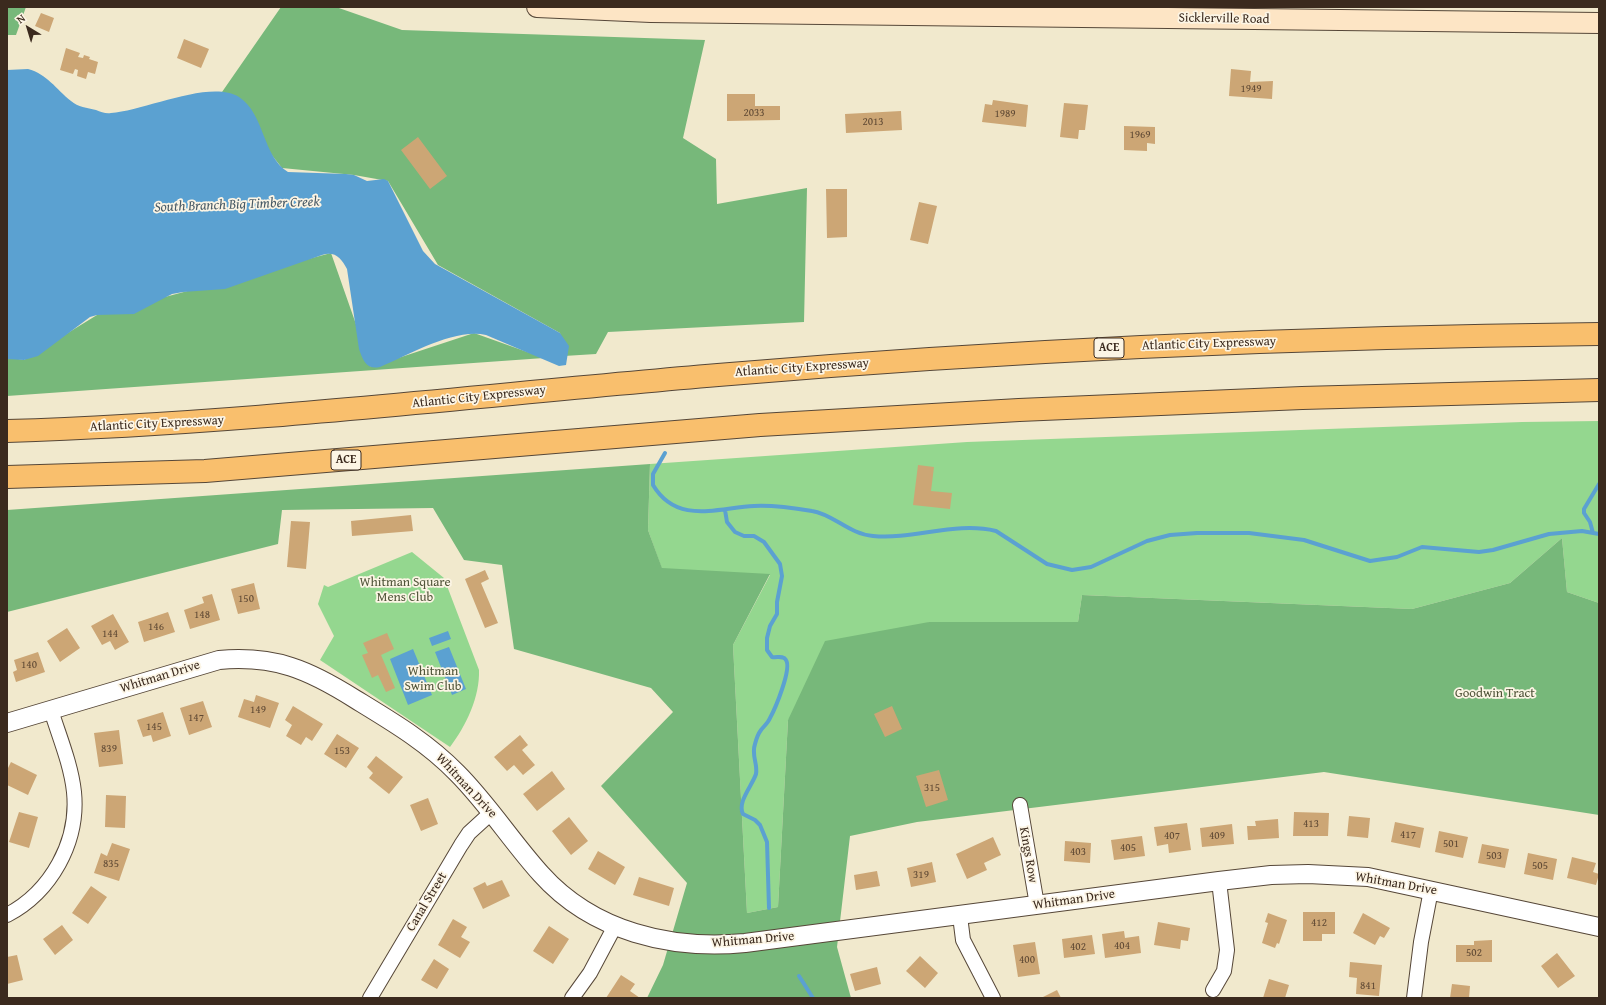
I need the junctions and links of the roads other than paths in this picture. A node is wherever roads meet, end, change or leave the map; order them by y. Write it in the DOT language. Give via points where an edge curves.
graph roads {
  1 [pos="537,7"];
  2 [pos="1599,23"];
  3 [pos="1599,334"];
  4 [pos="1599,390"];
  5 [pos="7,431"];
  6 [pos="7,477"];
  7 [pos="51,710"];
  8 [pos="7,724"];
  9 [pos="1020,805"];
  10 [pos="492,812"];
  11 [pos="1219,881"];
  12 [pos="1431,890"];
  13 [pos="1038,905"];
  14 [pos="7,915"];
  15 [pos="960,916"];
  16 [pos="615,926"];
  17 [pos="1599,927"];
  18 [pos="1213,990"];
  19 [pos="370,998"];
  20 [pos="572,998"];
  21 [pos="993,998"];
  22 [pos="1414,998"];
  1 -- 2 [label="main road, Sicklerville Road" via="651,12"];
  3 -- 5 [label="highway, Atlantic City Expressway / ACE" via="1297,340 928,359 722,374 213,421"];
  4 -- 6 [label="highway, ACE" via="1302,398 1011,410 760,425 205,471"];
  7 -- 8 [label="street, Whitman Drive"];
  7 -- 10 [label="street, Whitman Drive" via="219,660 250,659 283,664 322,679 418,739 455,771"];
  7 -- 14 [label="street" via="74,790 72,830 65,852 51,878 29,901"];
  9 -- 13 [label="street, Kings Row"];
  10 -- 16 [label="street, Whitman Drive" via="551,885 584,909"];
  10 -- 19 [label="street, Canal Street" via="461,845"];
  11 -- 12 [label="street, Whitman Drive" via="1271,875 1328,874 1368,877"];
  11 -- 13 [label="street, Whitman Drive"];
  11 -- 18 [label="street" via="1227,950 1224,971"];
  12 -- 17 [label="street, Whitman Drive"];
  12 -- 22 [label="street"];
  13 -- 15 [label="street, Whitman Drive"];
  15 -- 16 [label="street, Whitman Drive" via="730,944 671,942"];
  15 -- 21 [label="street" via="963,940"];
  16 -- 20 [label="street" via="590,973"];
}
